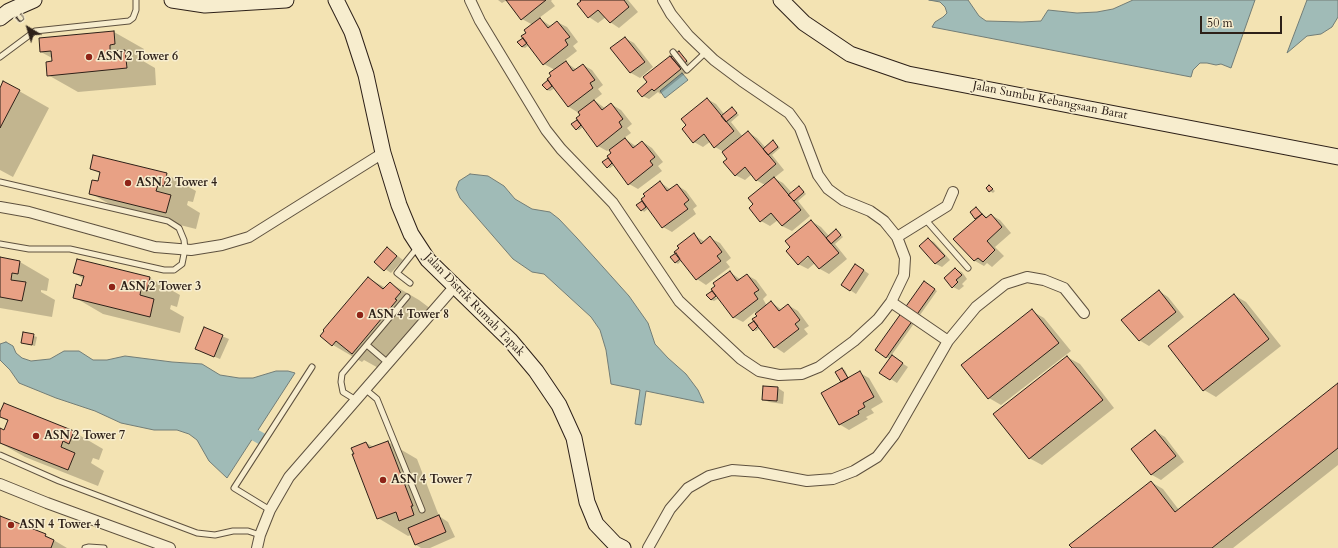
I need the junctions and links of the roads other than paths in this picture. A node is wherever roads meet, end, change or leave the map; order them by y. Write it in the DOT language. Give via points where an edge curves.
graph roads {
  1 [pos="34,0"];
  2 [pos="136,0"];
  3 [pos="172,0"];
  4 [pos="286,0"];
  5 [pos="336,0"];
  6 [pos="470,0"];
  7 [pos="663,0"];
  8 [pos="782,0"];
  9 [pos="0,18"];
  10 [pos="673,52"];
  11 [pos="706,52"];
  12 [pos="0,57"];
  13 [pos="383,153"];
  14 [pos="1338,157"];
  15 [pos="0,182"];
  16 [pos="953,192"];
  17 [pos="0,207"];
  18 [pos="925,219"];
  19 [pos="897,237"];
  20 [pos="0,244"];
  21 [pos="419,246"];
  22 [pos="185,249"];
  23 [pos="968,268"];
  24 [pos="410,283"];
  25 [pos="455,286"];
  26 [pos="407,297"];
  27 [pos="891,302"];
  28 [pos="1084,314"];
  29 [pos="948,341"];
  30 [pos="367,346"];
  31 [pos="388,363"];
  32 [pos="312,367"];
  33 [pos="365,389"];
  34 [pos="356,400"];
  35 [pos="0,455"];
  36 [pos="0,484"];
  37 [pos="270,510"];
  38 [pos="422,510"];
  39 [pos="260,535"];
  40 [pos="85,548"];
  41 [pos="104,548"];
  42 [pos="170,548"];
  43 [pos="256,548"];
  44 [pos="623,548"];
  45 [pos="648,548"];
  1 -- 9 [label="street" via="9,10"];
  2 -- 12 [label="lane" via="133,18 128,21 35,31"];
  3 -- 4 [label="street" via="205,5"];
  5 -- 13 [label="street, Jalan Distrik Rumah Tapak" via="352,32 366,75"];
  6 -- 27 [label="street" via="546,130 613,203 679,301 740,359 759,371 779,375 802,374 820,367 854,341 878,319"];
  7 -- 11 [label="street" via="688,35"];
  8 -- 14 [label="street, Jalan Sumbu Kebangsaan Barat" via="804,24 850,54 908,74"];
  10 -- 11 [label="lane" via="686,70"];
  11 -- 19 [label="street" via="742,81 789,113 800,128 818,175 828,189 843,200 870,211 884,221"];
  13 -- 21 [label="street, Jalan Distrik Rumah Tapak" via="399,206"];
  13 -- 22 [label="street" via="249,237 222,245"];
  15 -- 22 [label="lane" via="168,221 179,228"];
  16 -- 18 [label="street" via="947,206"];
  17 -- 22 [label="street" via="29,212 155,247"];
  18 -- 19 [label="street"];
  18 -- 23 [label="lane"];
  19 -- 27 [label="street" via="905,258 904,275"];
  20 -- 22 [label="lane" via="29,250 70,249 164,270 174,270 182,264"];
  21 -- 24 [label="lane" via="397,273"];
  21 -- 25 [label="street, Jalan Distrik Rumah Tapak" via="428,260"];
  25 -- 31 [label="street"];
  25 -- 44 [label="street, Jalan Distrik Rumah Tapak" via="510,340 559,404 574,438 587,502 596,524 615,544"];
  26 -- 30 [label="lane"];
  27 -- 29 [label="street"];
  28 -- 29 [label="street" via="1064,288 1027,277 1005,284 976,307"];
  29 -- 45 [label="street" via="894,435 877,457 854,471 833,479 807,481 732,470 709,476 688,488 670,509"];
  30 -- 31 [label="lane"];
  30 -- 34 [label="lane" via="342,374 343,392"];
  31 -- 33 [label="street"];
  32 -- 37 [label="lane" via="234,488"];
  33 -- 34 [label="street"];
  33 -- 38 [label="lane" via="377,399"];
  34 -- 37 [label="street" via="289,477"];
  35 -- 39 [label="lane" via="59,481 197,533 215,535 248,531"];
  36 -- 42 [label="street"];
  37 -- 39 [label="street"];
  39 -- 43 [label="street"];
  40 -- 41 [label="lane"];
}
